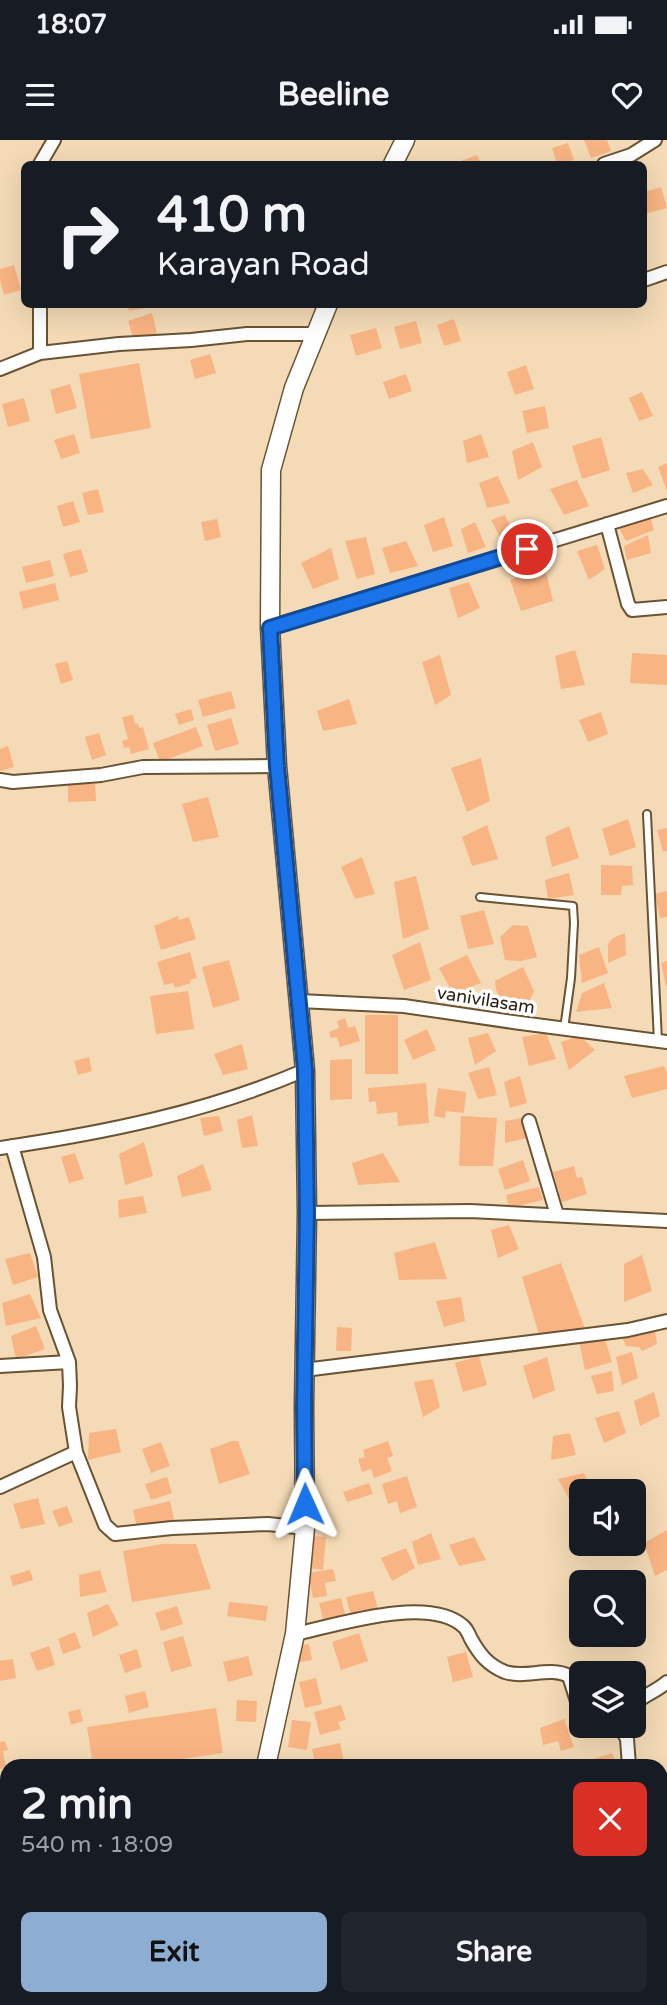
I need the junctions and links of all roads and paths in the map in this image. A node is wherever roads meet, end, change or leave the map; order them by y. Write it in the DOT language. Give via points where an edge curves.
graph roads {
  1 [pos="54,140"];
  2 [pos="405,140"];
  3 [pos="654,140"];
  4 [pos="42,161"];
  5 [pos="394,161"];
  6 [pos="613,161"];
  7 [pos="667,272"];
  8 [pos="647,278"];
  9 [pos="40,308"];
  10 [pos="326,308"];
  11 [pos="316,334"];
  12 [pos="40,353"];
  13 [pos="0,369"];
  14 [pos="667,506"];
  15 [pos="607,524"];
  16 [pos="667,607"];
  17 [pos="270,628"];
  18 [pos="277,766"];
  19 [pos="0,780"];
  20 [pos="647,814"];
  21 [pos="480,897"];
  22 [pos="299,1001"];
  23 [pos="564,1028"];
  24 [pos="662,1041"];
  25 [pos="305,1070"];
  26 [pos="529,1121"];
  27 [pos="6,1147"];
  28 [pos="307,1213"];
  29 [pos="557,1214"];
  30 [pos="667,1221"];
  31 [pos="667,1321"];
  32 [pos="69,1362"];
  33 [pos="0,1366"];
  34 [pos="304,1370"];
  35 [pos="75,1452"];
  36 [pos="0,1487"];
  37 [pos="305,1528"];
  38 [pos="295,1634"];
  39 [pos="569,1676"];
  40 [pos="667,1682"];
  41 [pos="646,1695"];
  42 [pos="626,1738"];
  43 [pos="268,1759"];
  44 [pos="628,1759"];
  1 -- 4 [label="street"];
  2 -- 5 [label="main road"];
  3 -- 6 [label="street"];
  7 -- 8 [label="street"];
  9 -- 12 [label="street"];
  10 -- 11 [label="main road"];
  11 -- 12 [label="street" via="247,334"];
  11 -- 17 [label="main road" via="294,387 271,470"];
  12 -- 13 [label="street"];
  14 -- 15 [label="street"];
  15 -- 16 [label="street" via="632,610"];
  15 -- 17 [label="street"];
  17 -- 18 [label="main road"];
  18 -- 19 [label="street" via="143,766 101,775"];
  18 -- 22 [label="main road"];
  20 -- 24 [label="lane"];
  21 -- 23 [label="lane" via="573,906"];
  22 -- 23 [label="street, vanivilasam" via="404,1006"];
  22 -- 25 [label="main road"];
  23 -- 24 [label="street, vanivilasam"];
  25 -- 27 [label="street" via="193,1110"];
  25 -- 28 [label="main road"];
  26 -- 29 [label="street"];
  27 -- 32 [label="street" via="44,1257 50,1310"];
  28 -- 29 [label="street"];
  28 -- 34 [label="main road"];
  29 -- 30 [label="street"];
  31 -- 34 [label="street" via="628,1330"];
  32 -- 33 [label="street"];
  32 -- 35 [label="street"];
  34 -- 37 [label="main road"];
  35 -- 36 [label="street"];
  35 -- 37 [label="street" via="106,1525 115,1534 268,1524"];
  37 -- 38 [label="main road"];
  38 -- 39 [label="street" via="395,1614 437,1614 464,1626 481,1657 501,1670"];
  38 -- 43 [label="main road"];
  40 -- 41 [label="street"];
  42 -- 44 [label="street"];
}
